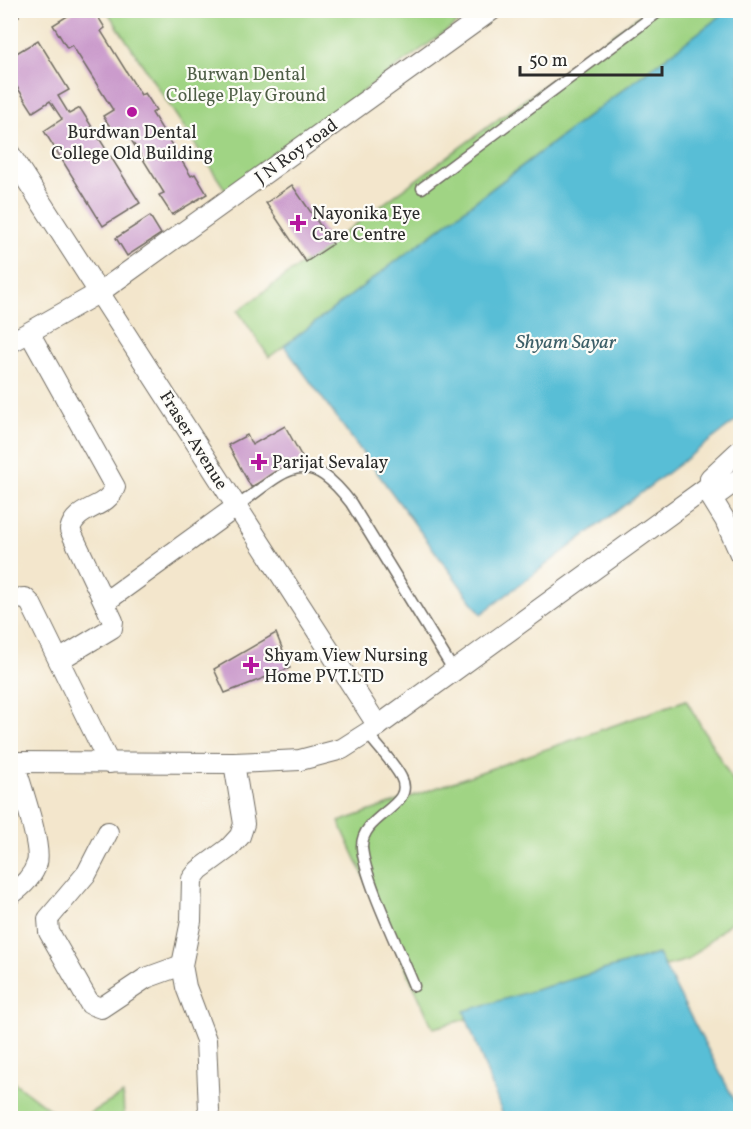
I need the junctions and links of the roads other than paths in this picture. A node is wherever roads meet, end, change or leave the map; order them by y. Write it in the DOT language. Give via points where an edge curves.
graph roads {
  1 [pos="492,10"];
  2 [pos="661,10"];
  3 [pos="10,154"];
  4 [pos="17,180"];
  5 [pos="422,188"];
  6 [pos="100,292"];
  7 [pos="30,334"];
  8 [pos="10,343"];
  9 [pos="741,450"];
  10 [pos="741,478"];
  11 [pos="709,490"];
  12 [pos="236,507"];
  13 [pos="741,554"];
  14 [pos="10,599"];
  15 [pos="105,602"];
  16 [pos="59,660"];
  17 [pos="454,671"];
  18 [pos="373,730"];
  19 [pos="12,762"];
  20 [pos="109,763"];
  21 [pos="234,763"];
  22 [pos="108,831"];
  23 [pos="10,895"];
  24 [pos="182,965"];
  25 [pos="414,986"];
  26 [pos="205,1119"];
  1 -- 6 [label="street, J N Roy road"];
  2 -- 5 [label="lane"];
  3 -- 4 [label="street, Fraser Avenue"];
  4 -- 6 [label="street, Fraser Avenue"];
  6 -- 7 [label="street, J N Roy road"];
  6 -- 12 [label="street, Fraser Avenue"];
  7 -- 8 [label="street, J N Roy road"];
  7 -- 15 [label="street" via="115,487 107,500 79,515 70,530"];
  9 -- 11 [label="street" via="710,478"];
  10 -- 11 [label="street" via="721,492"];
  11 -- 13 [label="street"];
  11 -- 17 [label="street"];
  12 -- 15 [label="street"];
  12 -- 17 [label="lane" via="280,476 302,466 320,470 351,503"];
  12 -- 18 [label="street, Fraser Avenue"];
  14 -- 16 [label="street" via="25,597 31,604"];
  15 -- 16 [label="street" via="112,628"];
  16 -- 20 [label="street"];
  17 -- 18 [label="street"];
  18 -- 21 [label="street" via="342,749 300,760"];
  18 -- 25 [label="lane" via="404,787 403,796 365,831 362,846"];
  19 -- 20 [label="street"];
  19 -- 23 [label="street" via="37,844 38,861 30,877"];
  20 -- 21 [label="street"];
  21 -- 24 [label="street" via="244,824 229,848 192,879 191,921"];
  22 -- 24 [label="street" via="87,873 48,919 49,932 96,1008 146,978"];
  24 -- 26 [label="street" via="206,1040 209,1110"];
}
